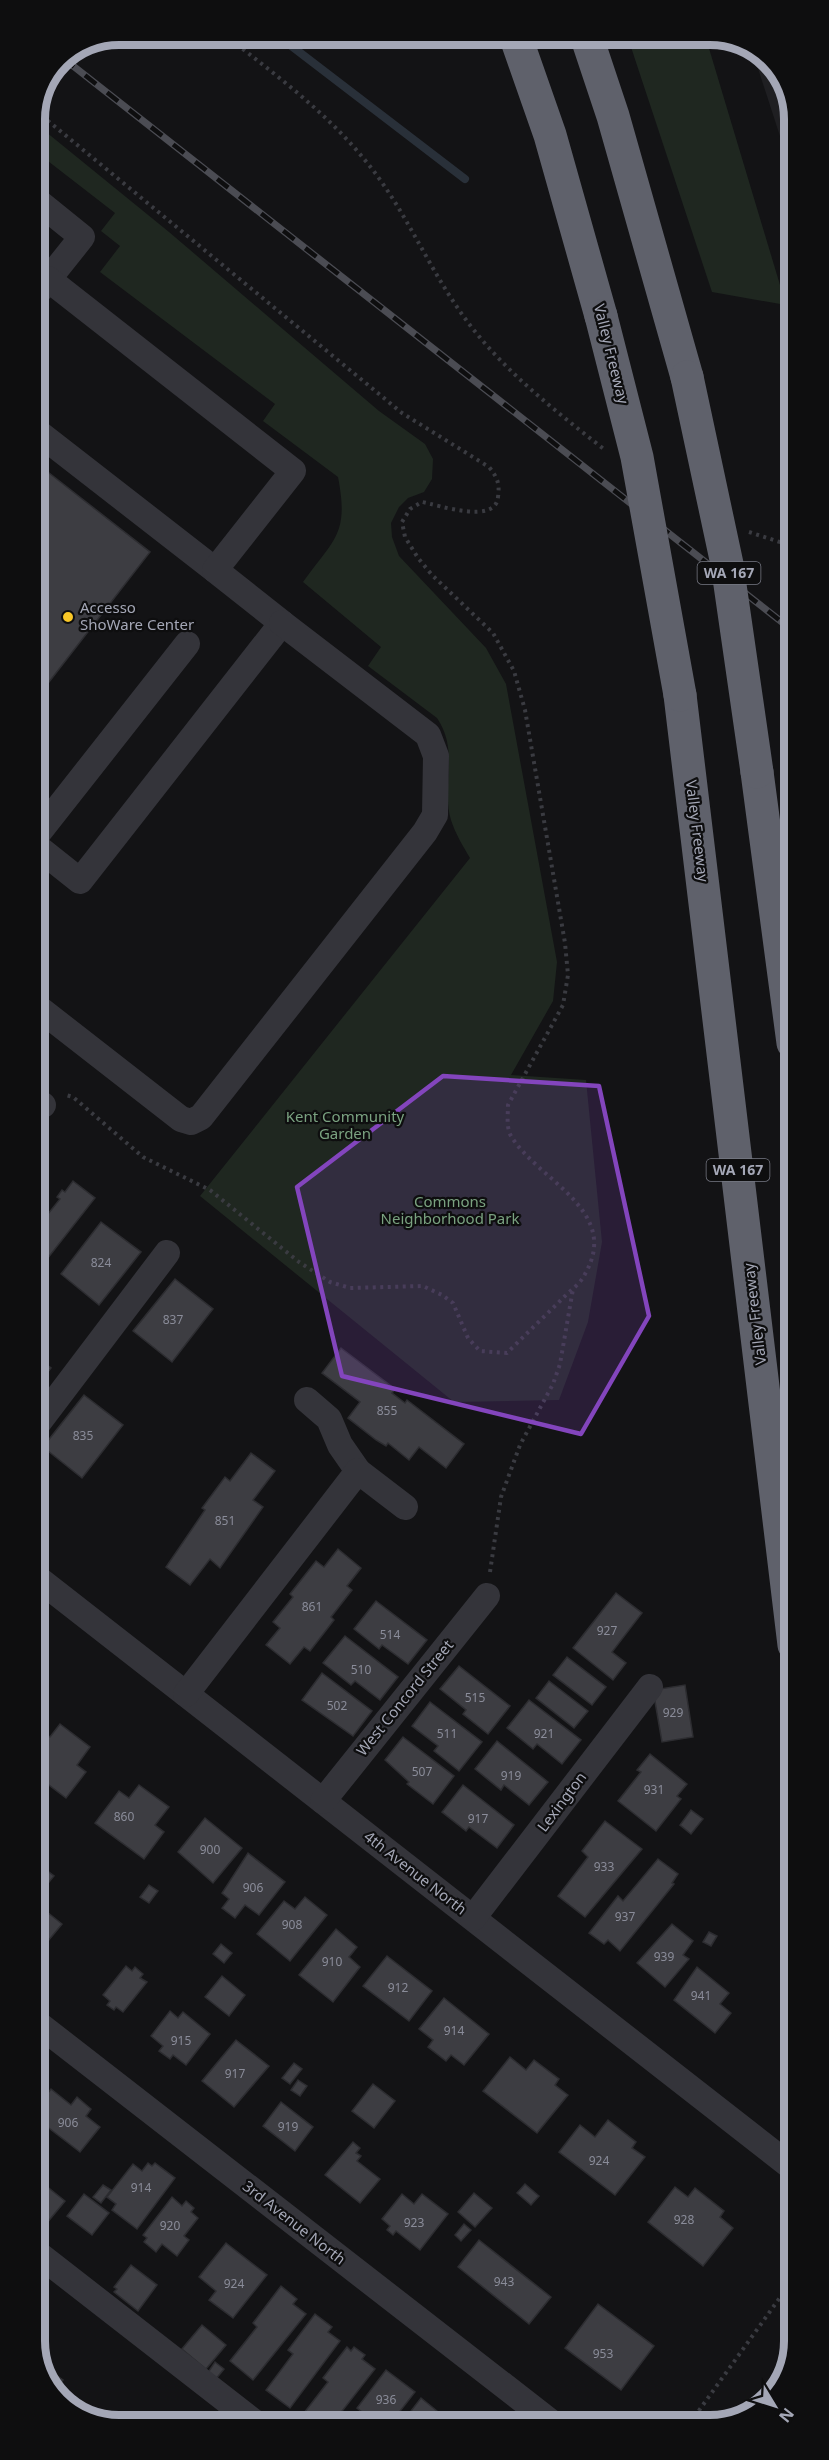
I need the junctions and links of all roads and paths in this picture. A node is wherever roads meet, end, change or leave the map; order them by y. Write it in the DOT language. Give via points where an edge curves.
graph roads {
  1 [pos="239,45"];
  2 [pos="518,45"];
  3 [pos="589,45"];
  4 [pos="45,207"];
  5 [pos="45,284"];
  6 [pos="45,290"];
  7 [pos="45,438"];
  8 [pos="607,452"];
  9 [pos="744,530"];
  10 [pos="784,543"];
  11 [pos="215,570"];
  12 [pos="282,623"];
  13 [pos="187,644"];
  14 [pos="45,825"];
  15 [pos="45,853"];
  16 [pos="784,975"];
  17 [pos="45,1013"];
  18 [pos="45,1100"];
  19 [pos="210,1190"];
  20 [pos="167,1253"];
  21 [pos="573,1288"];
  22 [pos="307,1400"];
  23 [pos="45,1414"];
  24 [pos="358,1471"];
  25 [pos="405,1507"];
  26 [pos="784,1562"];
  27 [pos="45,1584"];
  28 [pos="487,1596"];
  29 [pos="650,1687"];
  30 [pos="186,1694"];
  31 [pos="323,1801"];
  32 [pos="473,1918"];
  33 [pos="45,2031"];
  34 [pos="784,2161"];
  35 [pos="45,2259"];
  36 [pos="784,2292"];
  37 [pos="245,2415"];
  38 [pos="542,2415"];
  39 [pos="696,2415"];
  1 -- 8 [label="path" via="292,88 363,157 397,202 453,301 492,353 521,383"];
  2 -- 26 [label="highway, Valley Freeway / WA 167, bridge" via="550,135 637,457 680,695"];
  3 -- 16 [label="highway, WA 167, bridge" via="687,377 727,564"];
  4 -- 5 [label="street" via="82,237"];
  6 -- 11 [label="street" via="293,471"];
  7 -- 11 [label="street"];
  9 -- 10 [label="path"];
  11 -- 12 [label="street"];
  12 -- 15 [label="street" via="80,881"];
  12 -- 17 [label="street" via="428,735 436,756 435,815 201,1117 191,1122 181,1119"];
  13 -- 14 [label="street"];
  18 -- 19 [label="path" via="62,1094 73,1097 143,1157"];
  20 -- 23 [label="street"];
  21 -- 28 [label="path" via="560,1364 520,1445 501,1497"];
  22 -- 24 [label="street" via="329,1419 340,1445"];
  24 -- 25 [label="street"];
  24 -- 30 [label="street"];
  27 -- 30 [label="street, 4th Avenue North"];
  28 -- 31 [label="street, West Concord Street"];
  29 -- 32 [label="street, Lexington"];
  30 -- 31 [label="street, 4th Avenue North"];
  31 -- 32 [label="street, 4th Avenue North"];
  32 -- 34 [label="street, 4th Avenue North"];
  33 -- 38 [label="street, 3rd Avenue North"];
  35 -- 37 [label="street"];
  36 -- 39 [label="path"];
}
